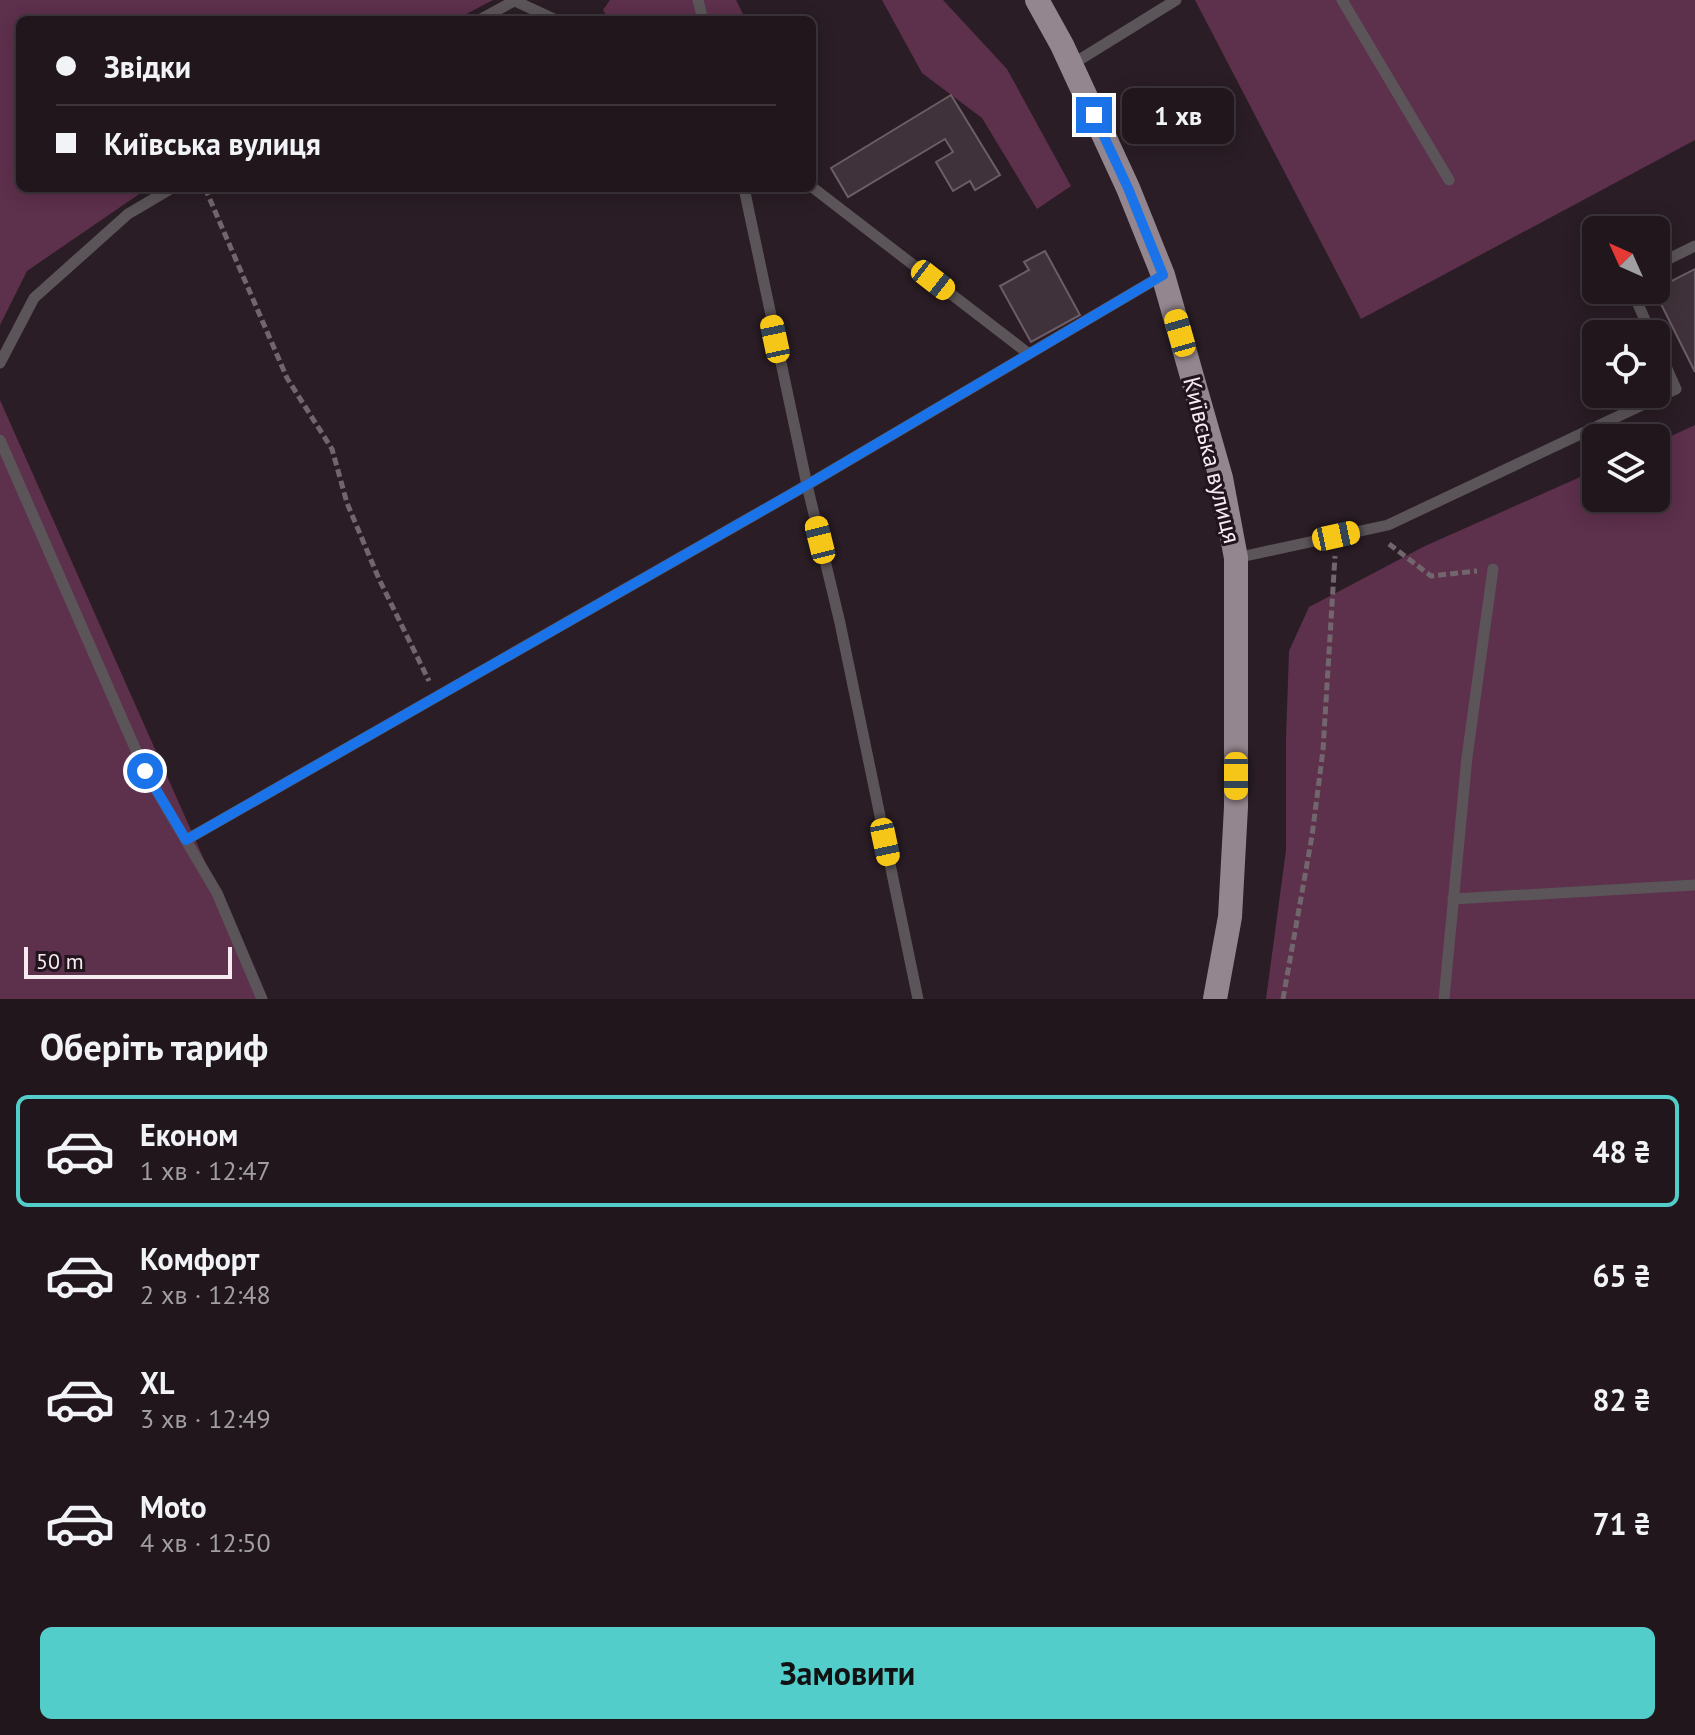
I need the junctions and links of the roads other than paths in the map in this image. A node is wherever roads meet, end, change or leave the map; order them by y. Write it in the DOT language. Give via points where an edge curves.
graph roads {
  1 [pos="515,0"];
  2 [pos="1037,0"];
  3 [pos="1176,0"];
  4 [pos="1342,0"];
  5 [pos="486,16"];
  6 [pos="548,16"];
  7 [pos="1071,65"];
  8 [pos="1449,180"];
  9 [pos="816,190"];
  10 [pos="165,192"];
  11 [pos="745,192"];
  12 [pos="1695,246"];
  13 [pos="1670,258"];
  14 [pos="1163,275"];
  15 [pos="1029,354"];
  16 [pos="0,363"];
  17 [pos="1670,376"];
  18 [pos="1670,392"];
  19 [pos="1636,408"];
  20 [pos="0,440"];
  21 [pos="807,485"];
  22 [pos="1236,558"];
  23 [pos="1493,569"];
  24 [pos="186,840"];
  25 [pos="1695,885"];
  26 [pos="1453,899"];
  27 [pos="262,999"];
  28 [pos="918,999"];
  29 [pos="1215,999"];
  30 [pos="1444,999"];
  1 -- 5 [label="lane"];
  1 -- 6 [label="lane"];
  2 -- 7 [label="main road, Київська вулиця"];
  3 -- 7 [label="lane"];
  4 -- 8 [label="lane"];
  7 -- 14 [label="main road, Київська вулиця"];
  9 -- 15 [label="lane"];
  10 -- 16 [label="lane" via="128,214 34,298"];
  11 -- 21 [label="lane"];
  12 -- 13 [label="lane"];
  14 -- 15 [label="lane"];
  14 -- 22 [label="main road, Київська вулиця" via="1221,478"];
  15 -- 21 [label="lane"];
  17 -- 18 [label="lane" via="1676,389"];
  19 -- 22 [label="lane" via="1388,525"];
  20 -- 24 [label="lane" via="145,771"];
  21 -- 24 [label="lane"];
  21 -- 28 [label="lane"];
  22 -- 29 [label="main road, Київська вулиця" via="1236,807 1230,917"];
  23 -- 26 [label="lane"];
  24 -- 27 [label="lane" via="217,893"];
  25 -- 26 [label="lane"];
  26 -- 30 [label="lane"];
}
